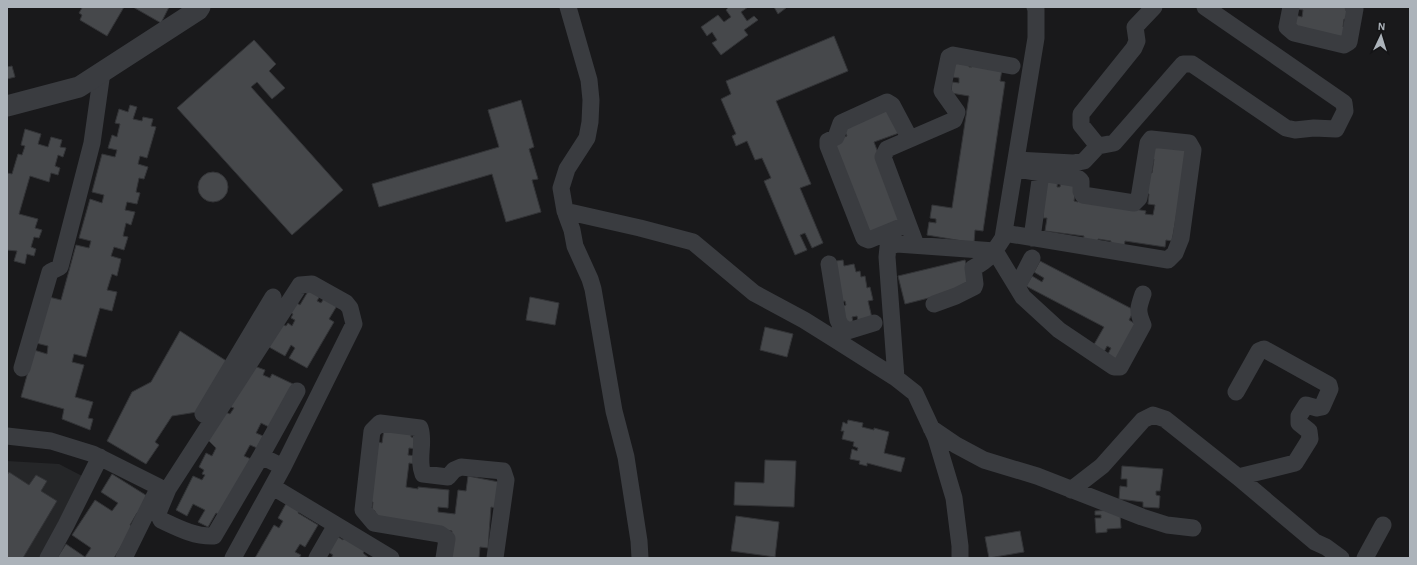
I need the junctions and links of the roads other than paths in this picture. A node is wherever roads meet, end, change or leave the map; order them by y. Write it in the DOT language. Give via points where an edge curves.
graph roads {
  1 [pos="200,7"];
  2 [pos="568,7"];
  3 [pos="1035,7"];
  4 [pos="1154,7"];
  5 [pos="1205,7"];
  6 [pos="1291,7"];
  7 [pos="1353,7"];
  8 [pos="1012,66"];
  9 [pos="102,72"];
  10 [pos="7,106"];
  11 [pos="910,139"];
  12 [pos="1098,146"];
  13 [pos="1015,164"];
  14 [pos="1041,173"];
  15 [pos="565,211"];
  16 [pos="908,224"];
  17 [pos="1004,233"];
  18 [pos="1032,238"];
  19 [pos="916,245"];
  20 [pos="995,251"];
  21 [pos="1032,258"];
  22 [pos="829,264"];
  23 [pos="1017,287"];
  24 [pos="1144,294"];
  25 [pos="273,297"];
  26 [pos="934,304"];
  27 [pos="874,323"];
  28 [pos="842,335"];
  29 [pos="22,368"];
  30 [pos="896,378"];
  31 [pos="297,391"];
  32 [pos="1236,392"];
  33 [pos="931,427"];
  34 [pos="7,436"];
  35 [pos="261,456"];
  36 [pos="100,457"];
  37 [pos="283,467"];
  38 [pos="1238,478"];
  39 [pos="159,486"];
  40 [pos="273,487"];
  41 [pos="1071,490"];
  42 [pos="226,516"];
  43 [pos="336,525"];
  44 [pos="1383,525"];
  45 [pos="1193,528"];
  46 [pos="249,530"];
  47 [pos="382,556"];
  48 [pos="48,558"];
  49 [pos="124,558"];
  50 [pos="233,558"];
  51 [pos="317,558"];
  52 [pos="444,558"];
  53 [pos="495,558"];
  54 [pos="640,558"];
  55 [pos="960,558"];
  56 [pos="1341,558"];
  57 [pos="1365,558"];
  1 -- 9 [label="street"];
  2 -- 15 [label="street" via="591,100 587,138 567,169 562,188"];
  3 -- 13 [label="street" via="1036,38"];
  4 -- 12 [label="street" via="1134,26 1137,41 1134,48 1081,114 1081,124"];
  5 -- 12 [label="street" via="1344,103 1346,111 1336,129 1286,128 1192,64 1183,64 1114,142"];
  6 -- 7 [label="street" via="1287,27 1294,33 1344,45 1349,42 1355,9"];
  8 -- 11 [label="street" via="953,55 949,57 942,90 957,112 954,120"];
  9 -- 10 [label="street" via="79,87"];
  9 -- 29 [label="street" via="92,143 60,267 50,272"];
  11 -- 16 [label="street" via="887,149 883,157"];
  11 -- 16 [label="street" via="892,105 887,102 840,123 836,137 828,140 828,146 864,238 869,240"];
  12 -- 13 [label="street" via="1084,161"];
  13 -- 14 [label="street"];
  13 -- 17 [label="street"];
  14 -- 18 [label="street"];
  14 -- 18 [label="street" via="1079,179 1083,195 1134,203 1139,198 1148,143 1151,139 1189,143 1193,150 1180,238 1175,253 1168,260"];
  15 -- 28 [label="street" via="693,242 754,293 804,320"];
  15 -- 54 [label="street" via="575,246 593,289 614,411 626,457"];
  16 -- 19 [label="street"];
  17 -- 18 [label="street"];
  17 -- 20 [label="street"];
  19 -- 20 [label="street"];
  19 -- 30 [label="street" via="897,244 888,247"];
  20 -- 23 [label="street"];
  20 -- 26 [label="street" via="985,262 971,263 974,287"];
  21 -- 23 [label="street"];
  22 -- 28 [label="street"];
  23 -- 24 [label="street" via="1023,297 1060,330 1114,367 1120,368 1142,325 1138,308"];
  25 -- 39 [label="street"];
  27 -- 28 [label="street"];
  28 -- 30 [label="street"];
  30 -- 33 [label="street" via="915,393"];
  31 -- 35 [label="street"];
  32 -- 38 [label="street" via="1259,351 1264,349 1329,385 1330,389 1322,407 1306,405 1299,416 1299,423 1309,430 1310,439 1295,463"];
  33 -- 41 [label="street" via="956,445 984,460"];
  33 -- 55 [label="street" via="954,498"];
  34 -- 36 [label="street" via="51,441"];
  35 -- 37 [label="street"];
  35 -- 42 [label="street"];
  36 -- 39 [label="street"];
  36 -- 48 [label="street"];
  37 -- 40 [label="street"];
  37 -- 42 [label="street" via="354,324 346,303 312,284 300,285 168,489 158,513 161,520 199,536 208,537 214,536"];
  38 -- 41 [label="street" via="1165,419 1153,414 1143,420 1102,466"];
  38 -- 56 [label="street" via="1315,542"];
  39 -- 49 [label="street"];
  40 -- 43 [label="street"];
  40 -- 46 [label="street"];
  41 -- 45 [label="street" via="1154,521"];
  42 -- 46 [label="street"];
  43 -- 47 [label="street"];
  43 -- 51 [label="street"];
  44 -- 57 [label="street"];
  46 -- 50 [label="street"];
  52 -- 53 [label="street" via="447,539 440,534 374,523 364,510 372,431 380,423 420,428 420,466 423,474 448,477 460,467 502,471 506,480"];
}
